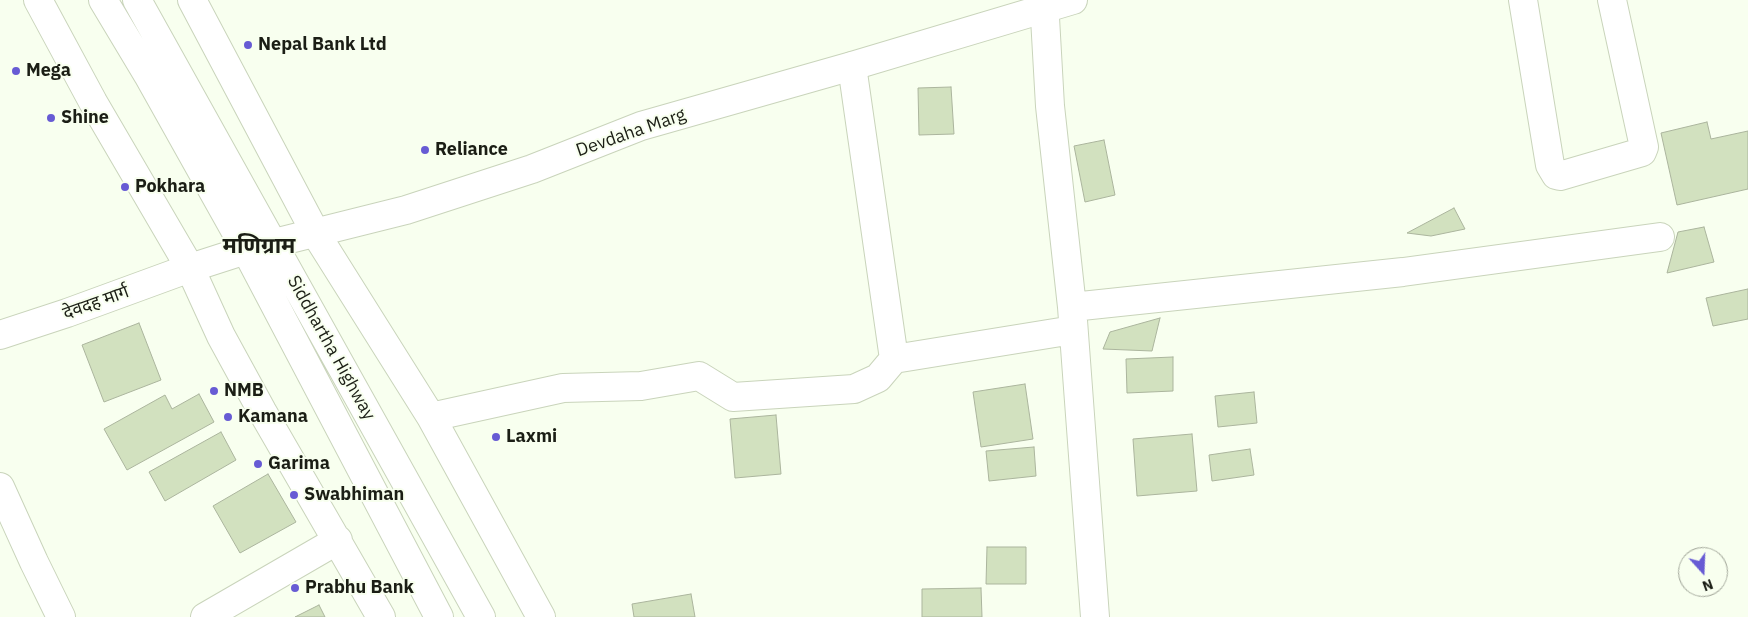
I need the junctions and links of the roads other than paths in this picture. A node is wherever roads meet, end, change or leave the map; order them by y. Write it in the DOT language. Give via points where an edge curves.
graph roads {
  1 [pos="38,0"];
  2 [pos="103,0"];
  3 [pos="137,0"];
  4 [pos="192,0"];
  5 [pos="1073,0"];
  6 [pos="1523,0"];
  7 [pos="1612,0"];
  8 [pos="1044,4"];
  9 [pos="852,66"];
  10 [pos="316,234"];
  11 [pos="1660,237"];
  12 [pos="259,247"];
  13 [pos="190,268"];
  14 [pos="1073,318"];
  15 [pos="0,335"];
  16 [pos="894,359"];
  17 [pos="431,418"];
  18 [pos="0,487"];
  19 [pos="338,540"];
  20 [pos="62,617"];
  21 [pos="205,617"];
  22 [pos="381,617"];
  23 [pos="439,617"];
  24 [pos="481,617"];
  25 [pos="541,617"];
  26 [pos="1095,617"];
  1 -- 13 [label="main road"];
  2 -- 12 [label="main road, Siddhartha Highway"];
  3 -- 12 [label="main road, Siddhartha Highway"];
  4 -- 10 [label="main road"];
  5 -- 8 [label="main road, Devdaha Marg"];
  6 -- 7 [label="main road" via="1550,165 1560,176 1642,152 1644,147"];
  8 -- 9 [label="main road, Devdaha Marg"];
  8 -- 14 [label="main road" via="1050,106"];
  9 -- 10 [label="main road, Devdaha Marg" via="641,126 532,169 406,210"];
  9 -- 16 [label="main road"];
  10 -- 12 [label="main road, Devdaha Marg"];
  10 -- 17 [label="main road"];
  11 -- 14 [label="main road"];
  12 -- 13 [label="main road, Devdaha Marg"];
  12 -- 23 [label="main road, Siddhartha Highway"];
  12 -- 24 [label="main road, Siddhartha Highway"];
  13 -- 15 [label="main road, देवदह मार्ग"];
  13 -- 19 [label="main road" via="221,336"];
  14 -- 16 [label="main road"];
  14 -- 26 [label="main road"];
  16 -- 17 [label="main road" via="878,378 854,389 733,397 699,376 640,386 563,388"];
  17 -- 25 [label="main road"];
  18 -- 20 [label="main road"];
  19 -- 21 [label="main road"];
  19 -- 22 [label="main road"];
}
